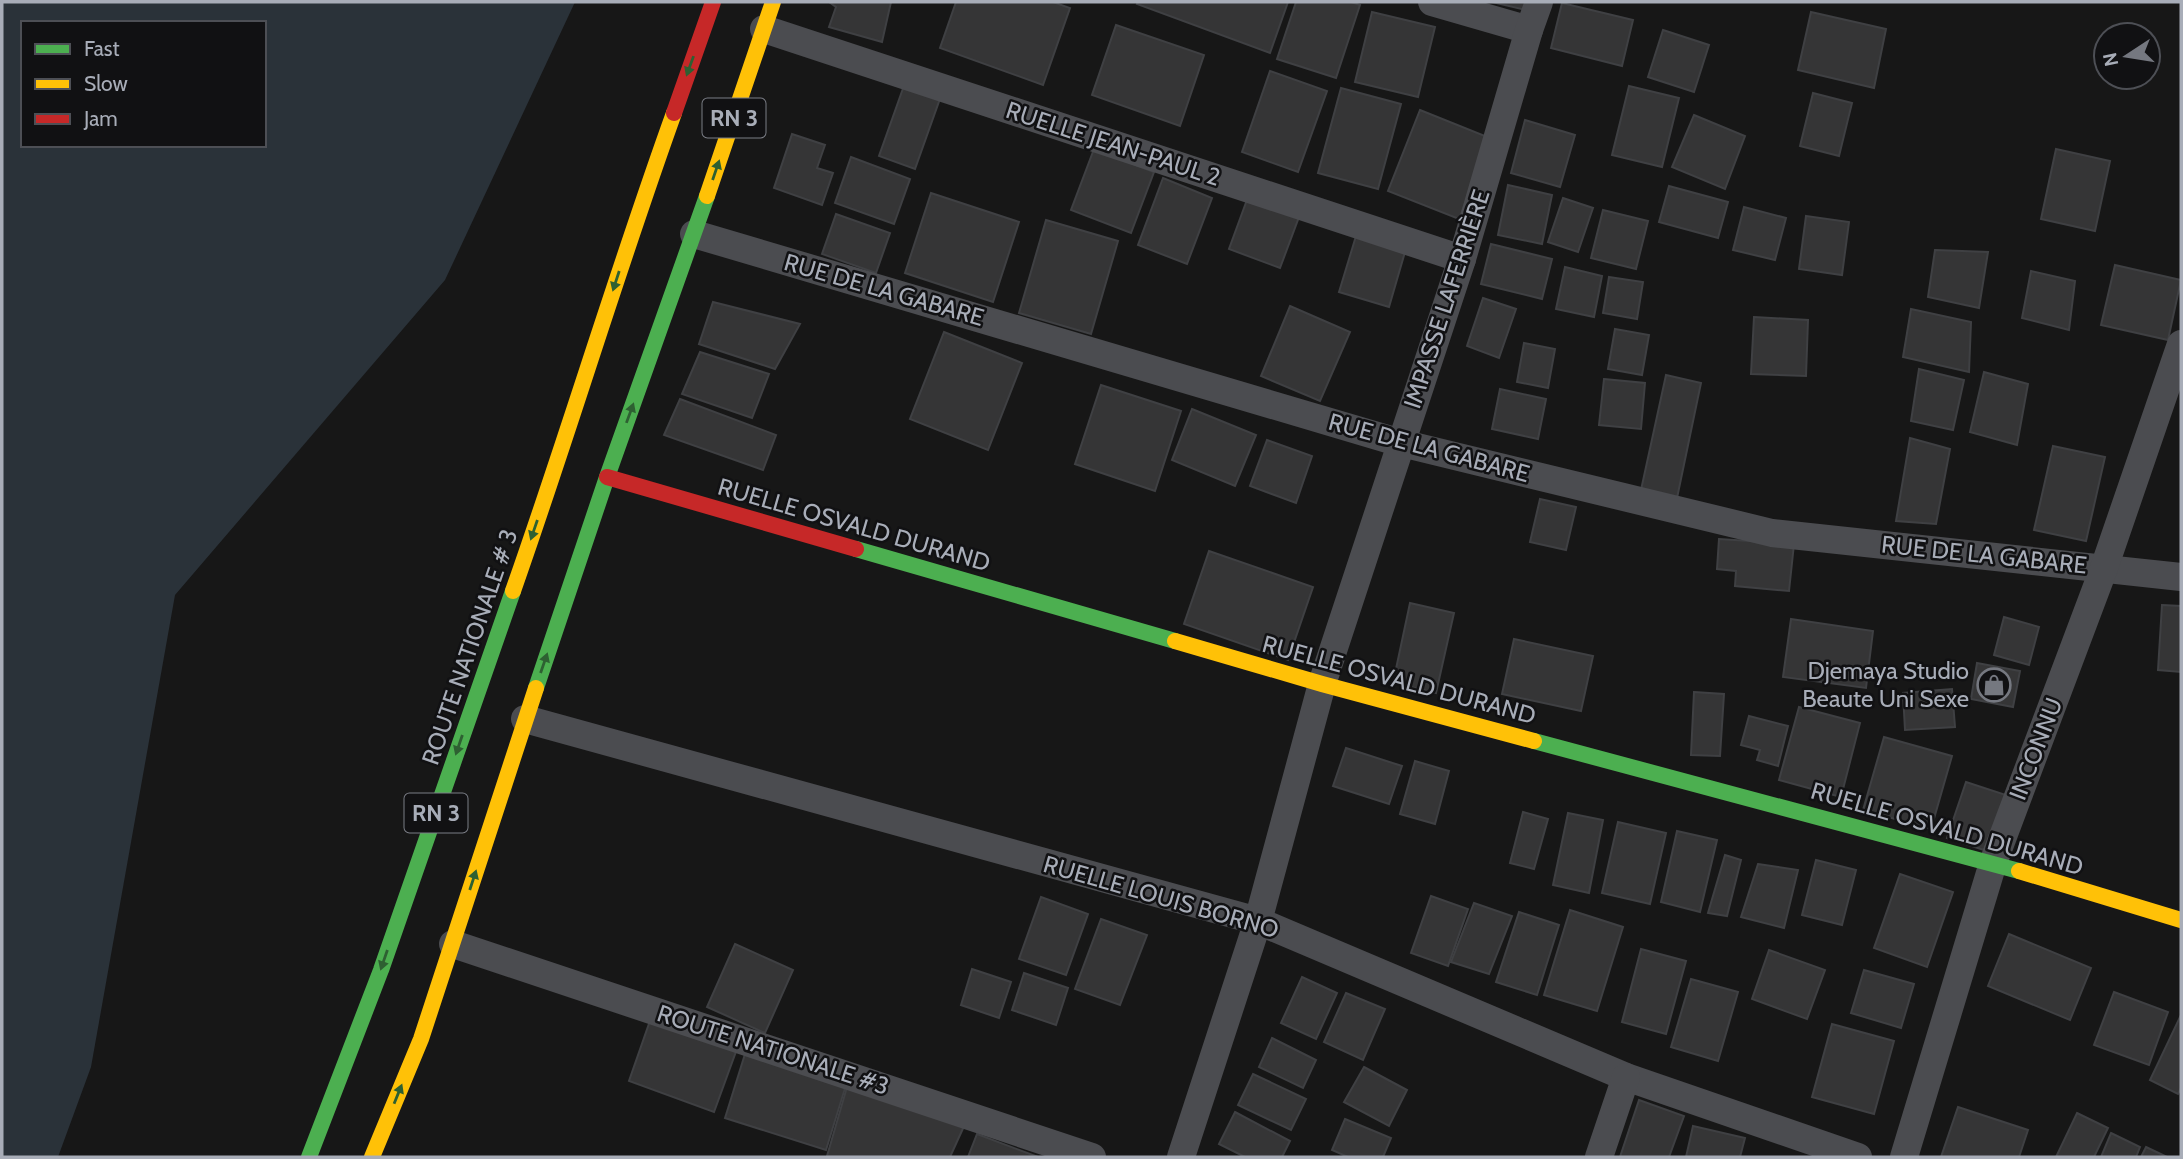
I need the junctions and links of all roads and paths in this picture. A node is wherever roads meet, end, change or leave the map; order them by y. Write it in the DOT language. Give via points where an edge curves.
graph roads {
  1 [pos="713,2"];
  2 [pos="773,2"];
  3 [pos="1432,2"];
  4 [pos="1539,2"];
  5 [pos="765,29"];
  6 [pos="1529,30"];
  7 [pos="694,234"];
  8 [pos="1462,258"];
  9 [pos="2181,344"];
  10 [pos="1402,443"];
  11 [pos="607,477"];
  12 [pos="2104,568"];
  13 [pos="2181,577"];
  14 [pos="1322,684"];
  15 [pos="525,719"];
  16 [pos="1993,863"];
  17 [pos="2181,920"];
  18 [pos="1258,921"];
  19 [pos="453,944"];
  20 [pos="1626,1077"];
  21 [pos="309,1157"];
  22 [pos="372,1157"];
  23 [pos="1092,1157"];
  24 [pos="1181,1157"];
  25 [pos="1599,1157"];
  26 [pos="1858,1157"];
  27 [pos="1904,1157"];
  1 -- 21 [label="main road, ROUTE NATIONALE # 3 / RN 3, one-way" via="381,970"];
  2 -- 5 [label="main road, RN 3"];
  3 -- 6 [label="street"];
  4 -- 6 [label="street, IMPASSE LAFERRIÈRE"];
  7 -- 5 [label="main road, RN 3, one-way"];
  5 -- 8 [label="street, RUELLE JEAN-PAUL 2"];
  6 -- 8 [label="street, IMPASSE LAFERRIÈRE"];
  7 -- 10 [label="street, RUE DE LA GABARE"];
  11 -- 7 [label="main road, RN 3, one-way"];
  8 -- 10 [label="street, IMPASSE LAFERRIÈRE"];
  9 -- 12 [label="street, INCONNU"];
  10 -- 12 [label="street, RUE DE LA GABARE" via="1772,533"];
  10 -- 14 [label="street, IMPASSE LAFERRIÈRE"];
  11 -- 14 [label="main road, RUELLE OSVALD DURAND"];
  15 -- 11 [label="main road, RN 3, one-way"];
  12 -- 13 [label="street, RUE DE LA GABARE"];
  12 -- 16 [label="street, INCONNU"];
  14 -- 16 [label="main road, RUELLE OSVALD DURAND"];
  14 -- 18 [label="street, IMPASSE LAFERRIÈRE"];
  15 -- 18 [label="street, RUELLE LOUIS BORNO"];
  19 -- 15 [label="main road, RN 3, one-way"];
  16 -- 17 [label="main road, RUELLE OSVALD DURAND"];
  16 -- 27 [label="street, INCONNU"];
  18 -- 20 [label="street, RUELLE LOUIS BORNO"];
  18 -- 24 [label="street, IMPASSE LAFERRIÈRE"];
  22 -- 19 [label="main road, RN 3, one-way" via="421,1039"];
  19 -- 23 [label="street, ROUTE NATIONALE #3"];
  20 -- 25 [label="street"];
  20 -- 26 [label="street, RUELLE LOUIS BORNO"];
}
